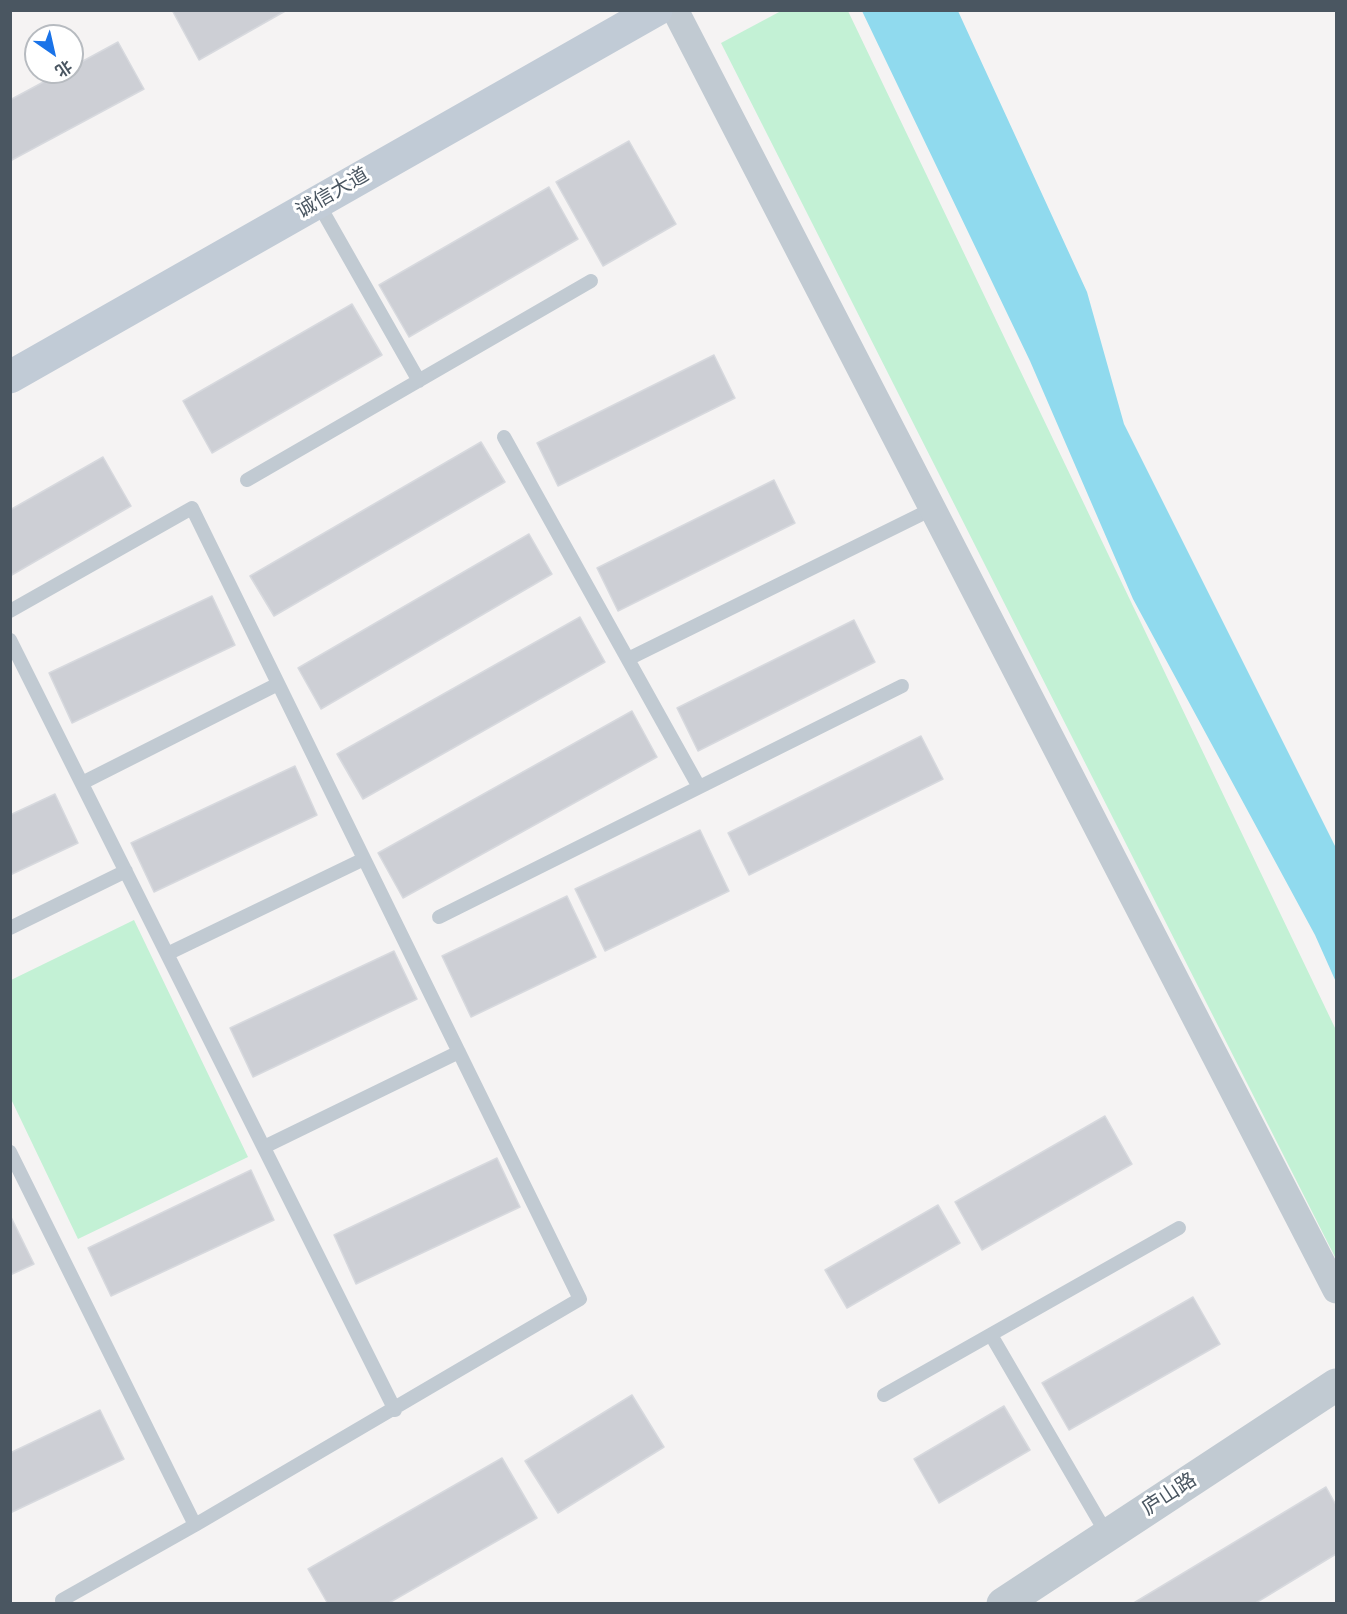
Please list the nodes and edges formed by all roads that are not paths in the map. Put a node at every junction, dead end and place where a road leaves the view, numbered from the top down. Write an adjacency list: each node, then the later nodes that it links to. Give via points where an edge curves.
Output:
1 (656, 10): 3 (main road, 诚信大道)
2 (675, 10): 9 (street)
3 (318, 202): 5 (main road, 诚信大道); 6 (lane)
4 (591, 281): 6 (lane)
5 (10, 377)
6 (419, 381): 8 (lane)
7 (504, 437): 12 (lane)
8 (247, 480)
9 (932, 509): 12 (lane); 26 (street)
10 (10, 611): 13 (lane, via 192,508)
11 (10, 640): 15 (lane)
12 (628, 659): 16 (lane)
13 (279, 684): 15 (lane); 17 (lane)
14 (902, 686): 16 (lane)
15 (82, 783): 18 (lane)
16 (699, 787): 19 (lane)
17 (364, 859): 21 (lane); 22 (lane)
18 (126, 871): 20 (lane); 21 (lane)
19 (439, 917)
20 (10, 928)
21 (167, 954): 23 (lane)
22 (459, 1052): 23 (lane); 30 (lane, via 580,1299)
23 (264, 1147): 30 (lane)
24 (10, 1152): 31 (lane)
25 (1179, 1228): 27 (lane)
26 (1336, 1290)
27 (991, 1335): 29 (lane); 32 (lane)
28 (1336, 1385): 32 (street, 庐山路)
29 (884, 1395)
30 (395, 1410): 31 (lane)
31 (195, 1525): 33 (lane)
32 (1108, 1536): 34 (street, 庐山路)
33 (62, 1600)
34 (1003, 1604)

